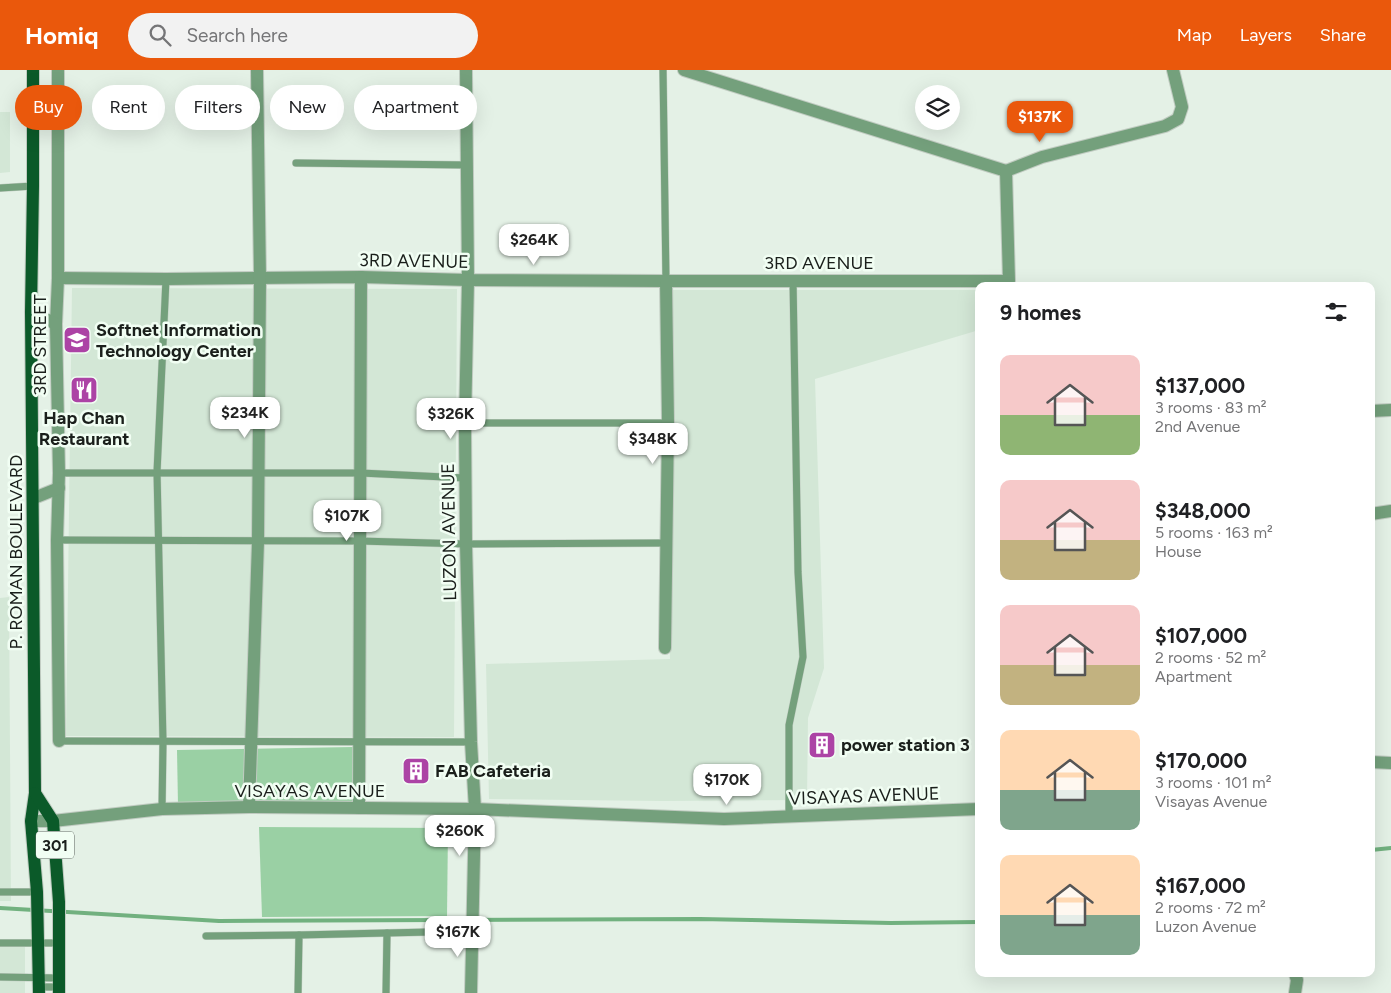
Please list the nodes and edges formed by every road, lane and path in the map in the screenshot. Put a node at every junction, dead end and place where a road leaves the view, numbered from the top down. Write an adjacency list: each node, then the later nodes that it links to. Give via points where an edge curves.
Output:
1 (33, 70): 11 (main road, P. ROMAN BOULEVARD / 301)
2 (58, 70): 14 (street, 3RD STREET)
3 (257, 70): 15 (street)
4 (466, 70): 9 (street, LUZON AVENUE)
5 (663, 70): 19 (lane)
6 (684, 70): 10 (street)
7 (1173, 70): 10 (street, via 1182,107 1178,119 1165,126 1042,157)
8 (296, 163): 9 (lane)
9 (467, 166): 17 (street, LUZON AVENUE)
10 (1006, 171): 18 (street, 3RD AVENUE, via 1010,281)
11 (33, 186): 12 (lane); 20 (main road, P. ROMAN BOULEVARD / 301)
12 (0, 188)
13 (361, 277): 15 (street, 3RD AVENUE); 17 (street, 3RD AVENUE); 29 (street)
14 (58, 278): 16 (street, 3RD AVENUE); 21 (street, 3RD STREET)
15 (260, 279): 16 (street, 3RD AVENUE); 27 (street)
16 (166, 280): 26 (lane)
17 (468, 280): 19 (street, 3RD AVENUE); 24 (street, LUZON AVENUE)
18 (793, 280): 19 (street, 3RD AVENUE); 55 (lane, via 798,572 804,657 789,725)
19 (666, 281): 25 (street)
20 (31, 312): 21 (street); 32 (main road, P. ROMAN BOULEVARD / 301)
21 (56, 324): 28 (street, 3RD STREET)
22 (1391, 410): 23 (street)
23 (1375, 411)
24 (465, 423): 25 (lane); 30 (street, LUZON AVENUE)
25 (668, 423): 39 (street)
26 (156, 472): 27 (lane); 28 (lane); 36 (lane)
27 (258, 472): 29 (lane); 38 (street)
28 (59, 473): 31 (street, 3RD STREET)
29 (362, 473): 30 (lane); 37 (street)
30 (466, 478): 40 (street, LUZON AVENUE)
31 (59, 488): 32 (street); 35 (street, 3RD STREET)
32 (34, 498): 49 (main road, P. ROMAN BOULEVARD / 301)
33 (1391, 511): 34 (street)
34 (1375, 513)
35 (57, 540): 36 (lane); 44 (street, 3RD STREET)
36 (158, 540): 38 (lane); 45 (lane)
37 (360, 541): 38 (lane); 40 (lane); 43 (street)
38 (258, 542): 42 (street)
39 (666, 543): 40 (lane); 41 (street)
40 (466, 544): 46 (street, LUZON AVENUE)
41 (665, 648)
42 (251, 740): 43 (lane); 45 (lane); 50 (street)
43 (360, 740): 46 (lane); 51 (street)
44 (59, 741): 45 (lane)
45 (163, 741): 53 (lane)
46 (471, 742): 54 (street, LUZON AVENUE)
47 (1375, 762): 48 (street)
48 (1391, 763)
49 (35, 793): 56 (main road, 301); 57 (main road, P. ROMAN BOULEVARD / 301)
50 (249, 807): 51 (street, VISAYAS AVENUE); 53 (street, VISAYAS AVENUE)
51 (359, 808): 54 (street, VISAYAS AVENUE)
52 (975, 808): 55 (street, VISAYAS AVENUE)
53 (162, 809): 56 (street, VISAYAS AVENUE)
54 (475, 809): 55 (street, VISAYAS AVENUE, via 724,819); 60 (street, LUZON AVENUE)
55 (789, 816)
56 (53, 820): 57 (street, VISAYAS AVENUE); 66 (main road, 301)
57 (31, 821): 59 (main road, P. ROMAN BOULEVARD / 301)
58 (0, 892): 59 (lane)
59 (37, 898): 64 (main road, P. ROMAN BOULEVARD / 301)
60 (473, 927): 61 (lane); 73 (street, LUZON AVENUE)
61 (387, 932): 62 (lane); 72 (lane)
62 (299, 935): 63 (lane); 71 (lane)
63 (206, 936)
64 (39, 942): 65 (lane); 66 (lane); 69 (main road, P. ROMAN BOULEVARD / 301)
65 (0, 943)
66 (60, 943): 70 (main road, 301)
67 (0, 976): 69 (lane)
68 (1296, 977): 74 (street)
69 (39, 986): 70 (lane)
70 (59, 986)
71 (298, 993)
72 (386, 993)
73 (471, 993)
74 (1295, 993)

